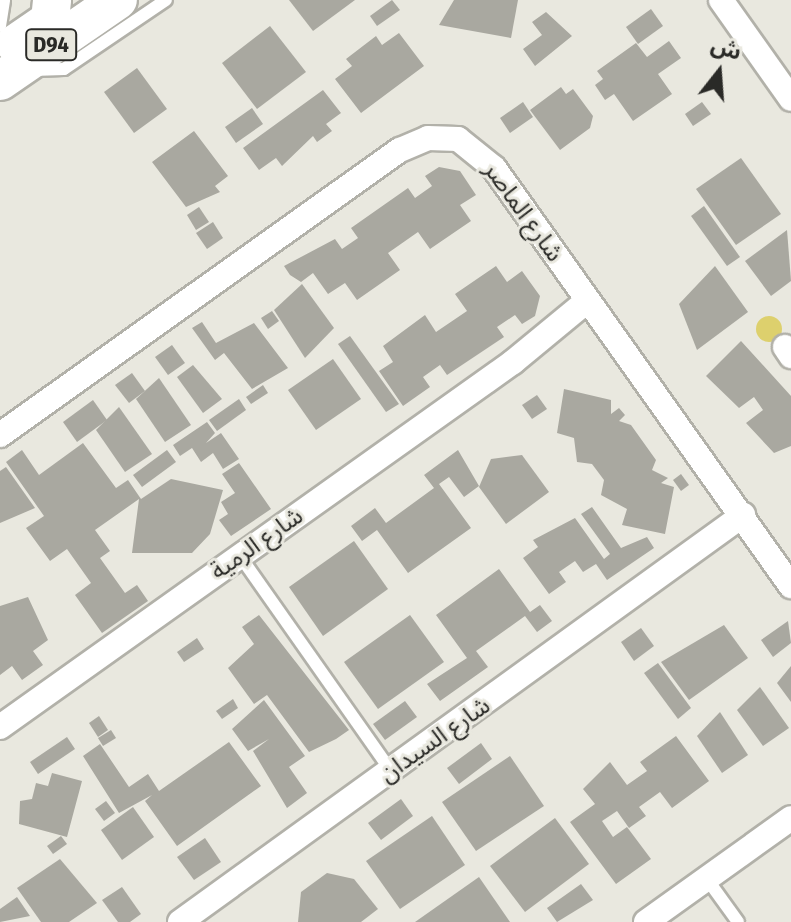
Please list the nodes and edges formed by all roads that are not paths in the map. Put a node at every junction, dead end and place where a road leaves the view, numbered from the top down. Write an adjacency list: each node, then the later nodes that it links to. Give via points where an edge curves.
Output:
1 (4, 0): 7 (lane)
2 (38, 0): 7 (main road, D94)
3 (52, 0): 8 (main road, via 50,20)
4 (116, 0): 8 (main road, D94)
5 (166, 0): 8 (lane, via 64,69)
6 (721, 0): 9 (street)
7 (0, 26)
8 (7, 68)
9 (791, 99)
10 (593, 309): 11 (street, شارع الماصر, via 487,159 458,139 428,138 400,150); 12 (street, شارع الماصر); 13 (street, شارع الرمية)
11 (0, 435)
12 (748, 521): 14 (street, شارع الماصر); 16 (street, شارع السيدان)
13 (240, 556): 15 (street, شارع الرمية); 16 (lane)
14 (791, 586)
15 (0, 727)
16 (391, 771): 19 (street, شارع السيدان)
17 (791, 818): 18 (street)
18 (707, 879): 20 (street); 21 (lane)
19 (180, 922)
20 (646, 922)
21 (738, 922)

